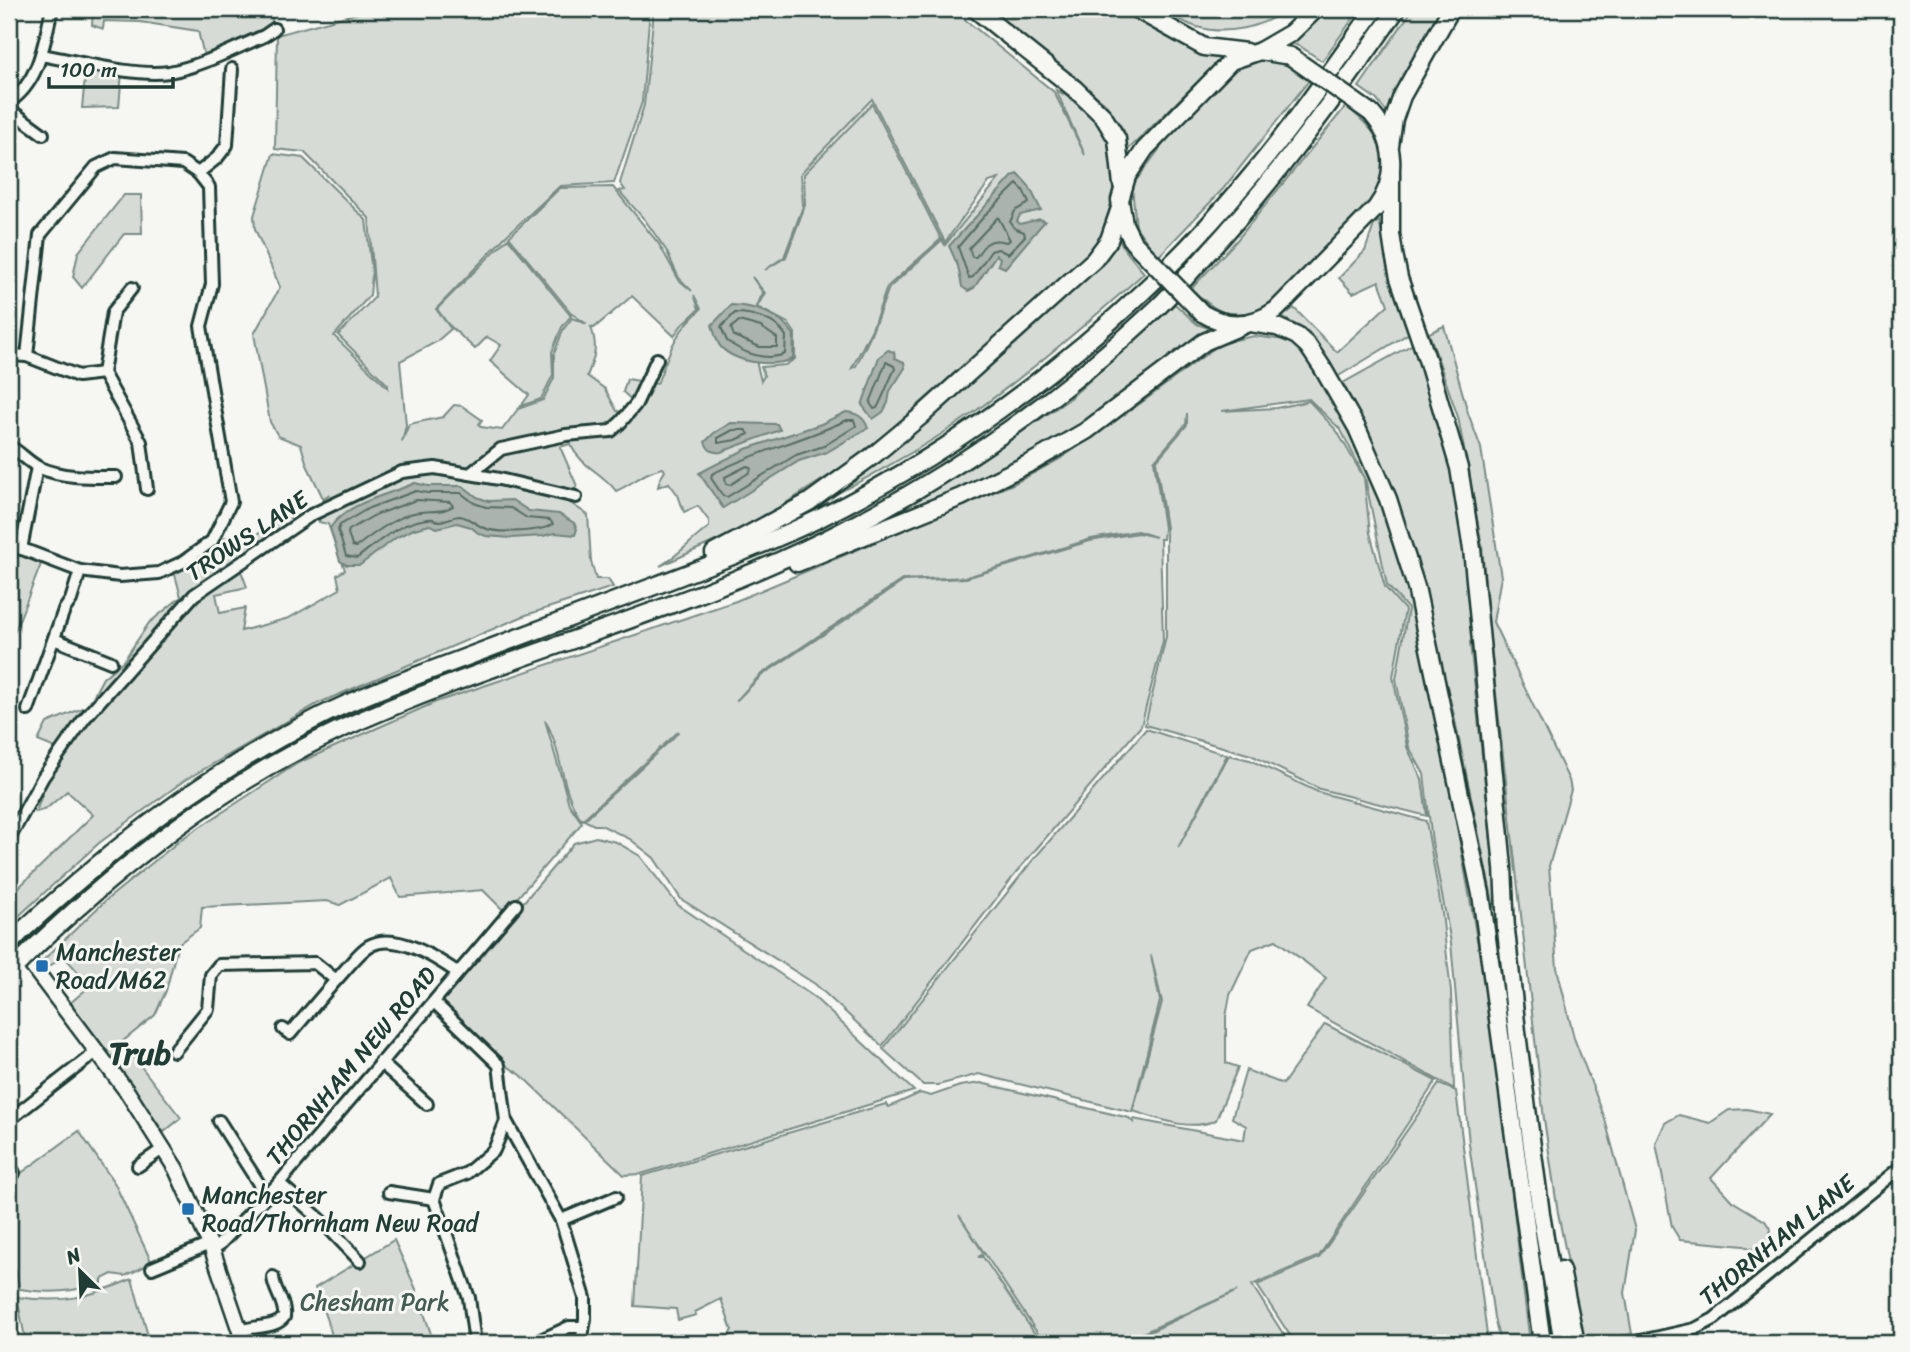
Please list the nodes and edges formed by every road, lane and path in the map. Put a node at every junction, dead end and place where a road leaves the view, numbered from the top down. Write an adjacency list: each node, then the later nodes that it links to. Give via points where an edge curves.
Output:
1 (52, 9): 10 (street)
2 (975, 9): 17 (highway, via 1104,116 1117,139)
3 (1136, 9): 9 (highway, via 1204,47)
4 (1315, 9): 9 (highway, via 1291,33)
5 (1375, 9): 34 (highway, via 1296,119 1179,255 1124,308 1017,397 934,455 820,518)
6 (1397, 9): 33 (highway, via 1258,197 1161,304 1072,381 963,460 852,525 773,564)
7 (1451, 9): 14 (highway, via 1402,96)
8 (274, 29): 10 (street, via 166,72 140,72)
9 (1257, 51): 14 (highway, bridge, via 1290,55 1371,113); 17 (highway, via 1221,68 1138,158)
10 (41, 55): 12 (street, via 23,92)
11 (232, 69): 15 (street, via 227,145)
12 (9, 102): 13 (street, via 13,111)
13 (43, 134)
14 (1390, 149): 16 (highway)
15 (198, 173): 21 (street, via 183,163 115,158 96,167 40,235); 32 (street, via 209,187 212,284 201,326 231,502 212,541 159,573 120,576)
16 (1391, 174): 19 (highway, via 1383,198 1371,214 1276,310); 39 (highway, via 1391,234 1399,278 1459,468 1472,549)
17 (1121, 199): 19 (highway, bridge, via 1124,224 1133,243 1202,313 1227,323); 34 (highway, via 1109,240 1094,260 912,423 831,486 739,541)
18 (132, 288): 23 (street, via 113,312)
19 (1248, 323): 33 (highway, via 1204,342 1086,431 1002,478 878,532); 73 (highway, via 1297,335 1322,367 1357,428 1388,499 1416,587 1481,894)
20 (9, 355): 21 (street)
21 (27, 356): 23 (street, via 78,376)
22 (657, 359): 26 (street, via 636,404 611,431 501,449)
23 (103, 373): 28 (street, via 141,442)
24 (9, 446): 25 (street)
25 (37, 467): 27 (street); 31 (street)
26 (470, 474): 29 (street, TROWS LANE); 38 (street, TROWS LANE, via 435,468 402,472 311,515 194,595 84,719 43,777)
27 (116, 477)
28 (147, 489)
29 (576, 497)
30 (9, 544): 31 (street)
31 (22, 548): 32 (street)
32 (80, 571): 35 (street)
33 (641, 616): 43 (highway, bridge, via 388,708 277,762 214,800 108,879)
34 (542, 629): 41 (highway, via 383,688 269,744 156,817)
35 (54, 639): 36 (street); 37 (street)
36 (111, 662)
37 (28, 710)
38 (9, 839)
39 (1504, 892): 74 (highway, via 1541,1214); 75 (highway, via 1514,930 1550,1213)
40 (516, 905): 44 (street, THORNHAM NEW ROAD)
41 (16, 932): 42 (highway, bridge); 49 (main road)
42 (9, 944)
43 (13, 969)
44 (457, 972): 45 (street, via 430,953 389,941 370,945); 46 (street, THORNHAM NEW ROAD)
45 (336, 980): 47 (street, via 290,1034); 48 (street, via 315,963 219,965 211,975 208,1009)
46 (434, 1002): 50 (street, THORNHAM NEW ROAD); 54 (street, via 499,1065)
47 (283, 1029)
48 (174, 1051)
49 (96, 1052): 52 (street); 55 (main road)
50 (380, 1062): 51 (street); 58 (street, THORNHAM NEW ROAD)
51 (427, 1104)
52 (9, 1120)
53 (219, 1121): 60 (street)
54 (506, 1121): 62 (street, via 494,1150 467,1173 439,1184); 63 (street)
55 (164, 1148): 56 (street); 64 (main road)
56 (138, 1166)
57 (1901, 1167): 76 (street, THORNHAM LANE, via 1714,1319 1695,1329)
58 (279, 1183): 60 (street, THORNHAM NEW ROAD); 65 (street)
59 (389, 1192): 62 (street)
60 (266, 1195): 64 (street, THORNHAM NEW ROAD, via 219,1245)
61 (616, 1198): 63 (street)
62 (434, 1199): 70 (street, via 468,1298)
63 (561, 1220): 68 (street, via 585,1298)
64 (211, 1247): 66 (street); 69 (main road)
65 (360, 1261)
66 (152, 1268)
67 (273, 1277): 69 (street, via 272,1294 284,1306 284,1317 272,1326 252,1326)
68 (583, 1327): 71 (street, via 569,1326); 72 (street)
69 (242, 1337)
70 (475, 1343)
71 (534, 1343)
72 (581, 1343)
73 (1542, 1343)
74 (1563, 1343)
75 (1576, 1343)
76 (1632, 1343)

